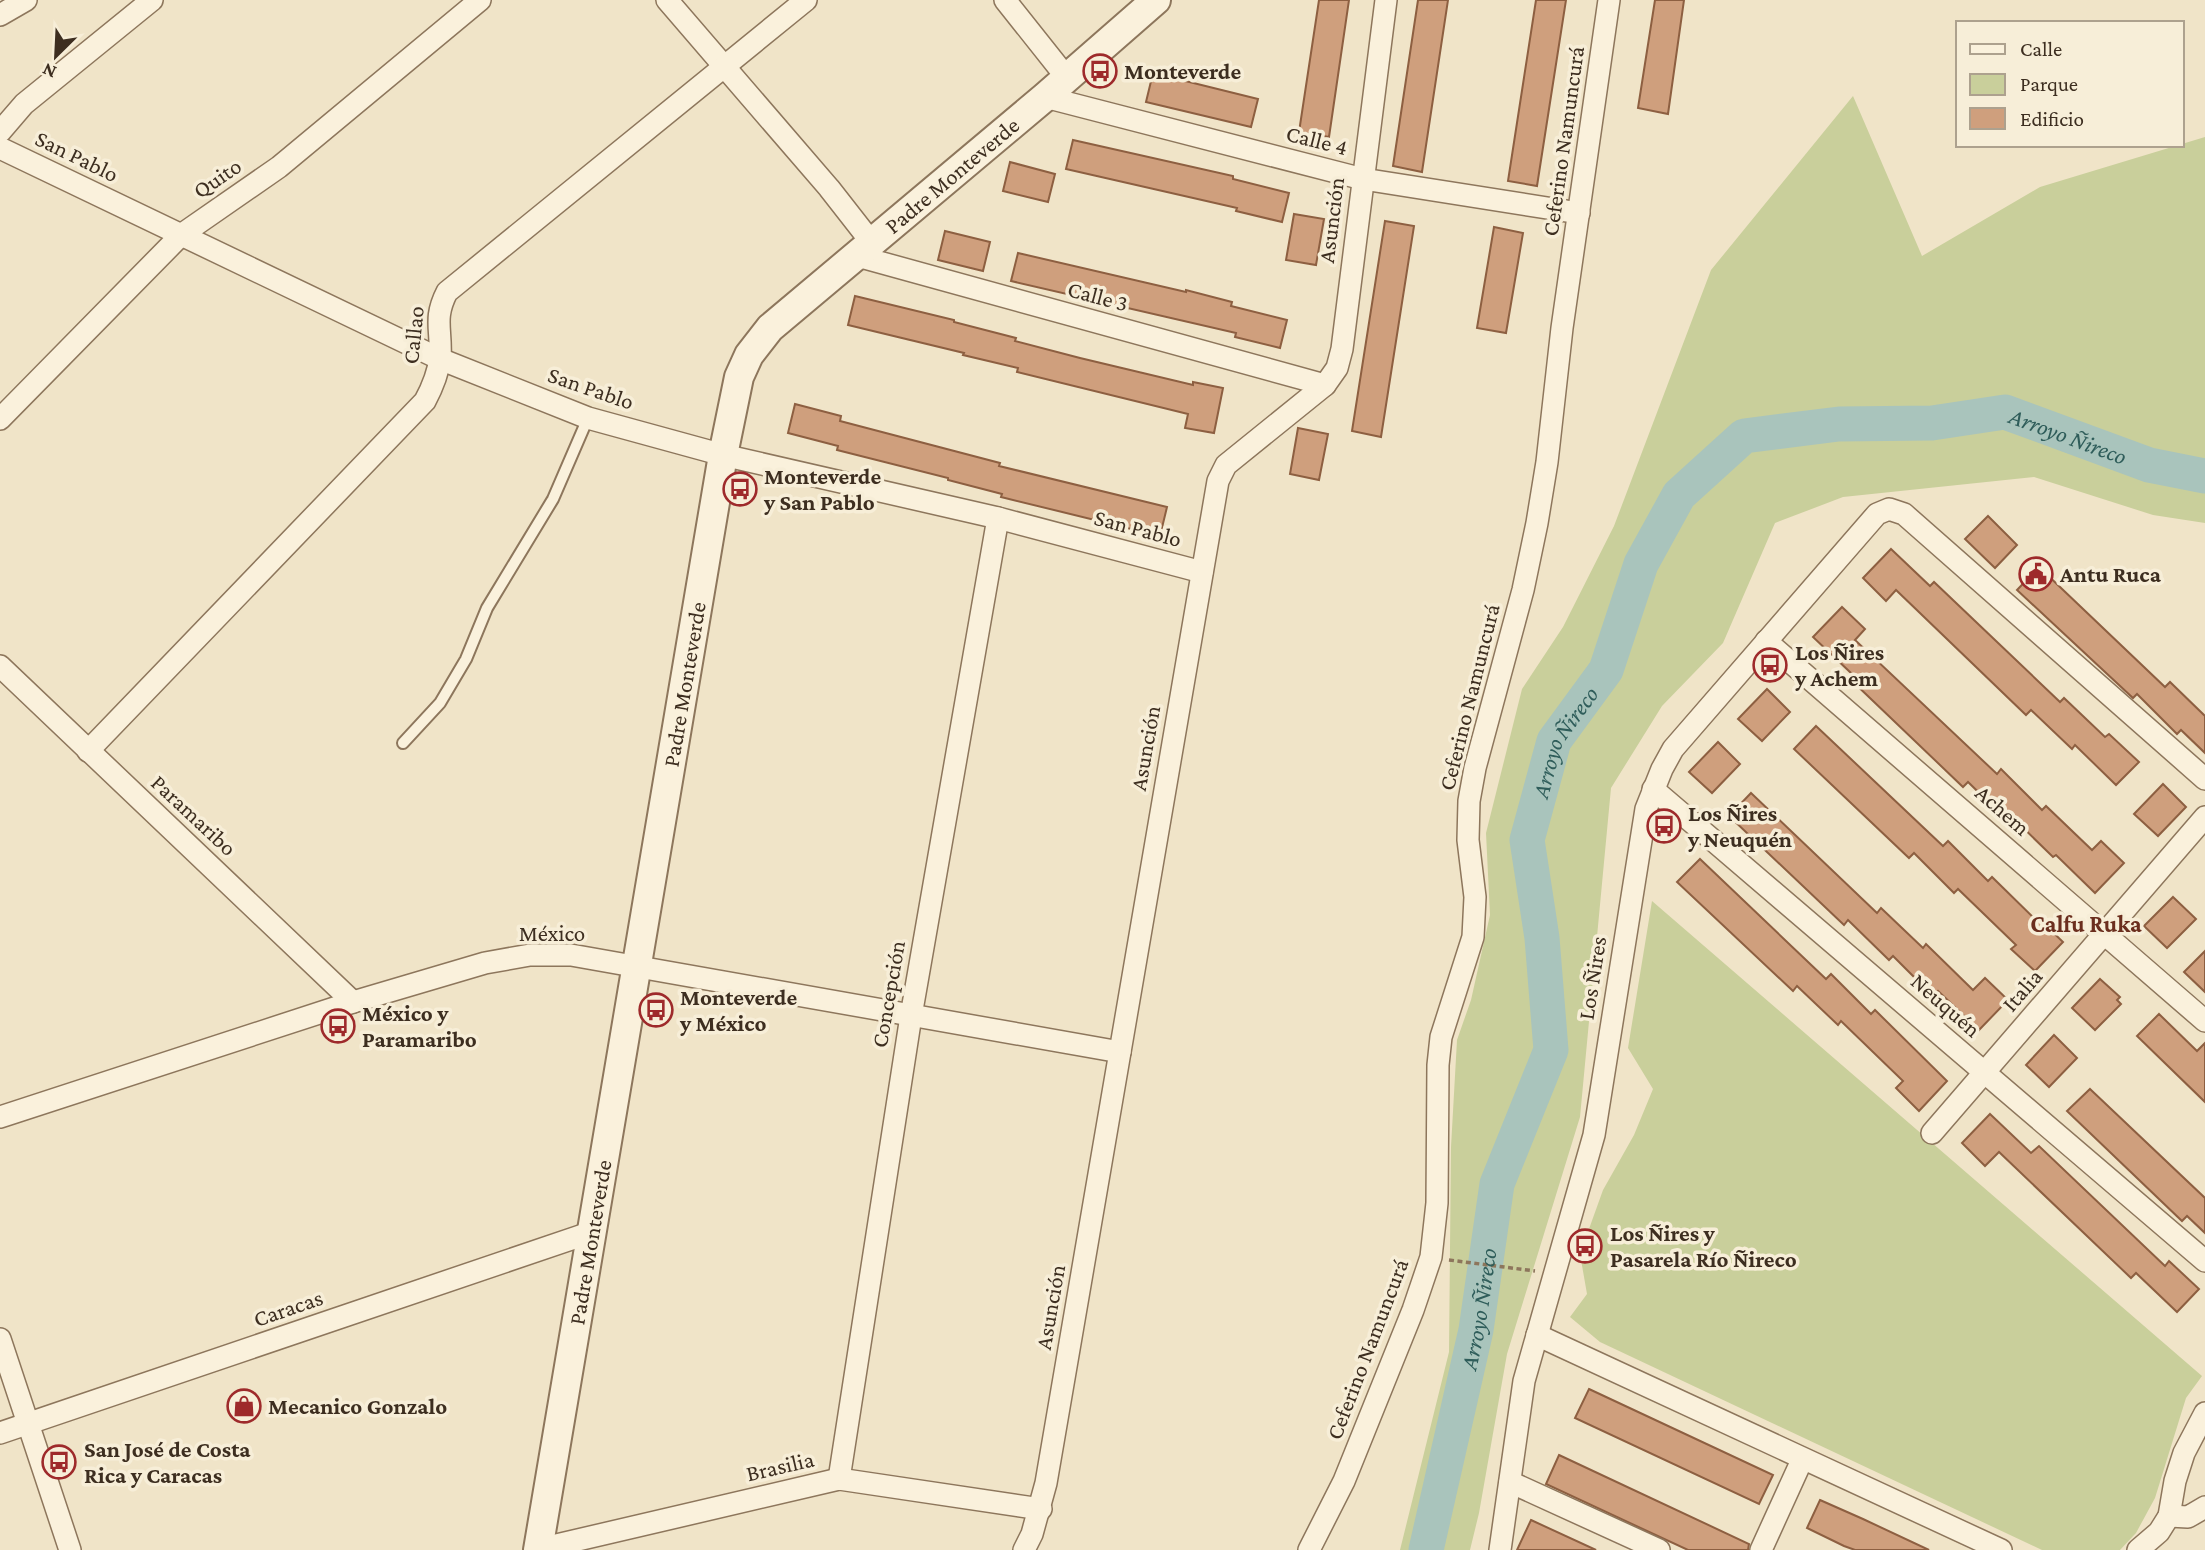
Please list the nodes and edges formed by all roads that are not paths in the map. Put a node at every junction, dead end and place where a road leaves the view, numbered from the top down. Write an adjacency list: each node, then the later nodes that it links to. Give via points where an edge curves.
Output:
1 (26, 0): 10 (street)
2 (152, 0): 14 (street, via 24,104)
3 (480, 0): 18 (street, Quito, via 279,167)
4 (667, 0): 11 (street)
5 (806, 0): 11 (street, Callao)
6 (1005, 0): 12 (street)
7 (1156, 0): 12 (street, Padre Monteverde)
8 (1386, 0): 16 (street, Asunción)
9 (1609, 0): 17 (street, Ceferino Namuncurá)
10 (0, 15)
11 (725, 67): 19 (street, via 829,188); 20 (street, Callao, via 447,292 439,308)
12 (1067, 78): 13 (street, Padre Monteverde)
13 (1045, 97): 16 (street, Calle 4); 19 (street, Padre Monteverde)
14 (0, 132)
15 (0, 148): 18 (street, San Pablo)
16 (1363, 179): 17 (street, Calle 4); 21 (street, Asunción, via 1342,349)
17 (1579, 213): 59 (street, Ceferino Namuncurá, via 1537,523 1469,801 1473,937 1441,1037 1437,1203 1431,1256 1354,1456)
18 (181, 234): 20 (street, San Pablo); 23 (street, Quito)
19 (865, 250): 21 (street, Calle 3); 24 (street, Padre Monteverde, via 770,328 749,355 739,377)
20 (440, 359): 22 (street, San Pablo); 30 (street, Callao, via 425,401)
21 (1325, 386): 26 (street, Asunción, via 1226,465 1218,481)
22 (588, 418): 24 (street, San Pablo); 29 (lane, via 553,499 487,608 466,659 440,703)
23 (0, 419)
24 (723, 455): 25 (street, San Pablo); 35 (street, Padre Monteverde)
25 (998, 518): 26 (street, San Pablo); 37 (street, Concepción)
26 (1202, 572): 39 (street, Asunción)
27 (1766, 641): 31 (street, Los Ñires, via 1877,514 1889,509 1904,514); 32 (street, Los Ñires, via 1673,749); 34 (street, Achem)
28 (0, 666): 30 (street, Paramaribo)
29 (403, 743)
30 (88, 751): 36 (street, Paramaribo)
31 (2205, 779)
32 (1653, 789): 40 (street, Neuquén); 45 (street, Los Ñires, via 1637,857 1594,1135)
33 (2205, 817): 34 (street, Italia)
34 (2105, 933): 38 (street, Achem); 40 (street, Italia)
35 (636, 966): 36 (street, México, via 570,955 530,955 485,963); 37 (street, México); 43 (street, Padre Monteverde)
36 (353, 1002): 41 (street, México)
37 (911, 1016): 39 (street, México); 51 (street, Concepción)
38 (2205, 1021)
39 (1120, 1052): 54 (street, Asunción)
40 (1985, 1073): 42 (street, Italia); 44 (street, Neuquén)
41 (0, 1118)
42 (1932, 1133)
43 (592, 1232): 48 (street, Caracas); 57 (street, Padre Monteverde)
44 (2205, 1261)
45 (1537, 1335): 50 (street); 52 (street, Los Ñires, via 1524,1381)
46 (0, 1339): 48 (street)
47 (2205, 1413): 55 (street, via 2184,1453)
48 (28, 1424): 49 (street, Caracas); 56 (street)
49 (0, 1433)
50 (1802, 1460): 62 (street); 63 (street)
51 (839, 1479): 54 (street, Brasilia); 57 (street, Brasilia)
52 (1510, 1482): 60 (street, Los Ñires); 61 (street)
53 (2205, 1507): 55 (street, via 2188,1517)
54 (1041, 1509): 58 (street, Asunción)
55 (2169, 1516): 64 (street)
56 (70, 1550)
57 (537, 1550)
58 (1024, 1550)
59 (1309, 1550)
60 (1500, 1550)
61 (1659, 1550)
62 (1761, 1550)
63 (2001, 1550)
64 (2138, 1550)

